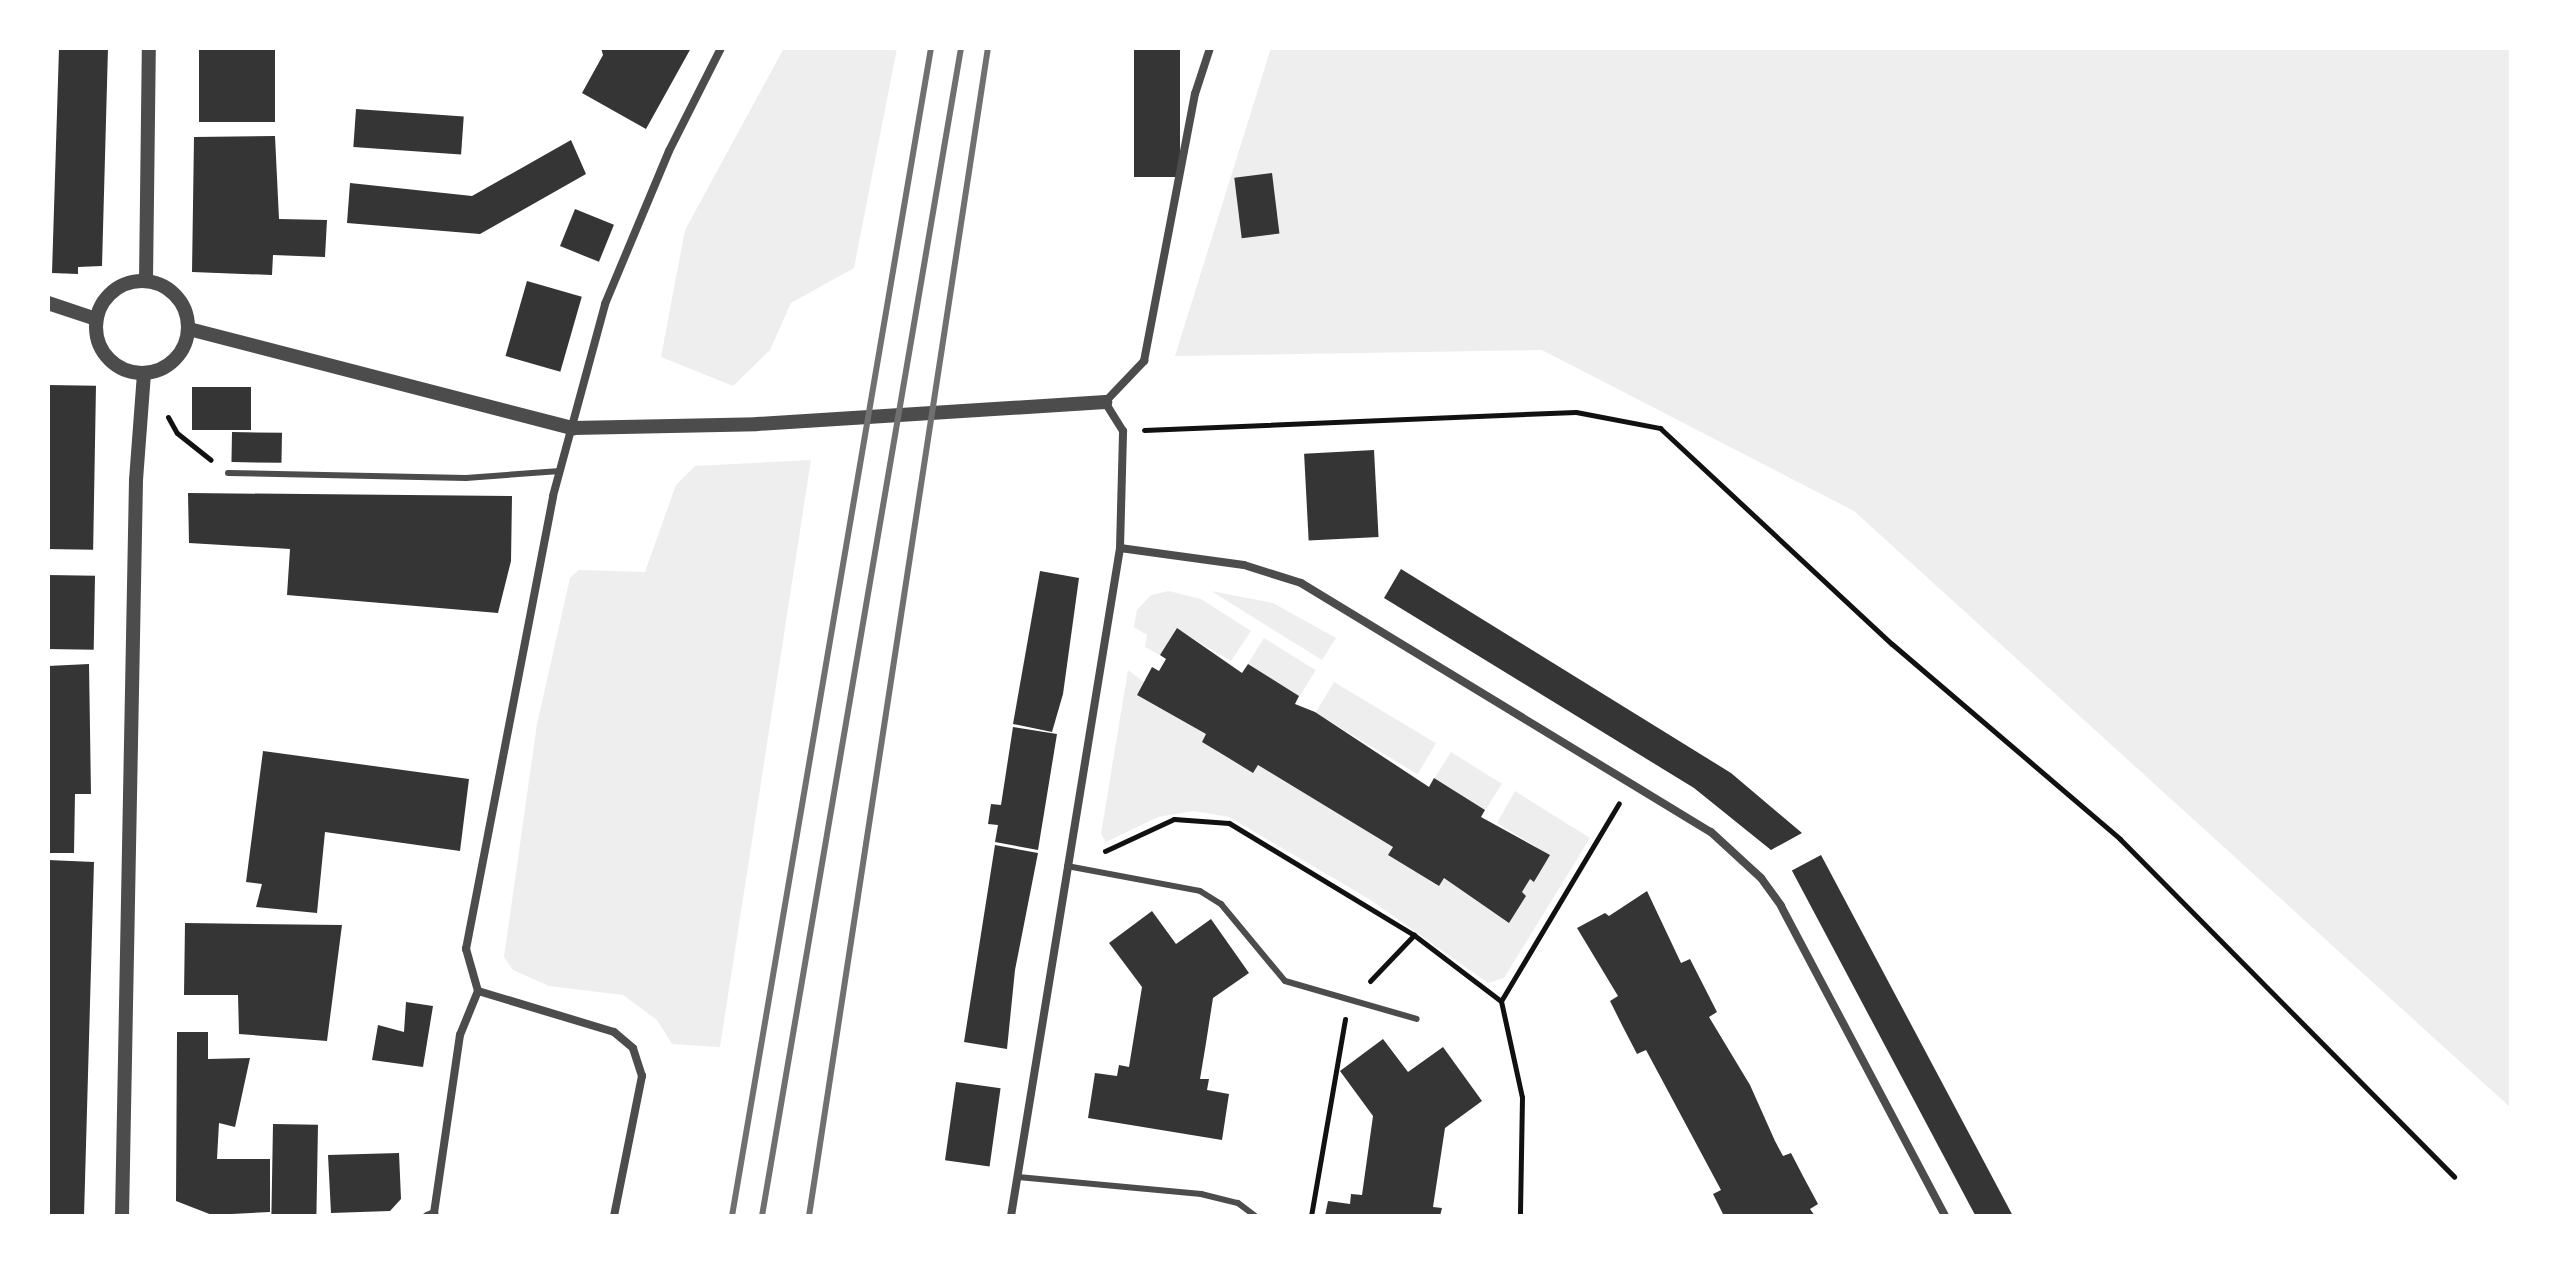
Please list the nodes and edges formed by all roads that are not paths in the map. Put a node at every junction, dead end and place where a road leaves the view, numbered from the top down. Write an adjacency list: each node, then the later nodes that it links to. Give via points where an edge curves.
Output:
1 (149, 48): 4 (street)
2 (721, 48): 10 (street, via 669,151 605,304)
3 (1210, 48): 9 (street, via 1195,94 1144,361)
4 (146, 280): 6 (street, via 123,283 105,298); 7 (street, via 169,288 184,306)
5 (48, 303): 6 (street)
6 (96, 319): 8 (street, via 99,346 117,367)
7 (189, 329): 8 (street, via 182,351 166,367); 10 (street)
8 (144, 374): 19 (street, via 136,480)
9 (1105, 402): 10 (street, via 757,424); 13 (street, via 1123,431)
10 (573, 428): 11 (street)
11 (560, 471): 12 (lane, via 466,478); 15 (street, via 466,949)
12 (228, 473)
13 (1120, 548): 14 (street); 23 (street, via 1244,565 1301,583 1711,832 1775,897)
14 (1067, 866): 16 (lane, via 1200,891 1233,917 1276,976); 17 (street)
15 (478, 991): 18 (street, via 460,1035); 20 (street, via 614,1032 633,1048 642,1076)
16 (1417, 1019)
17 (1018, 1177): 21 (street); 22 (lane, via 1201,1194 1238,1203)
18 (430, 1214)
19 (122, 1216)
20 (614, 1216)
21 (1011, 1216)
22 (1255, 1216)
23 (1945, 1216)

